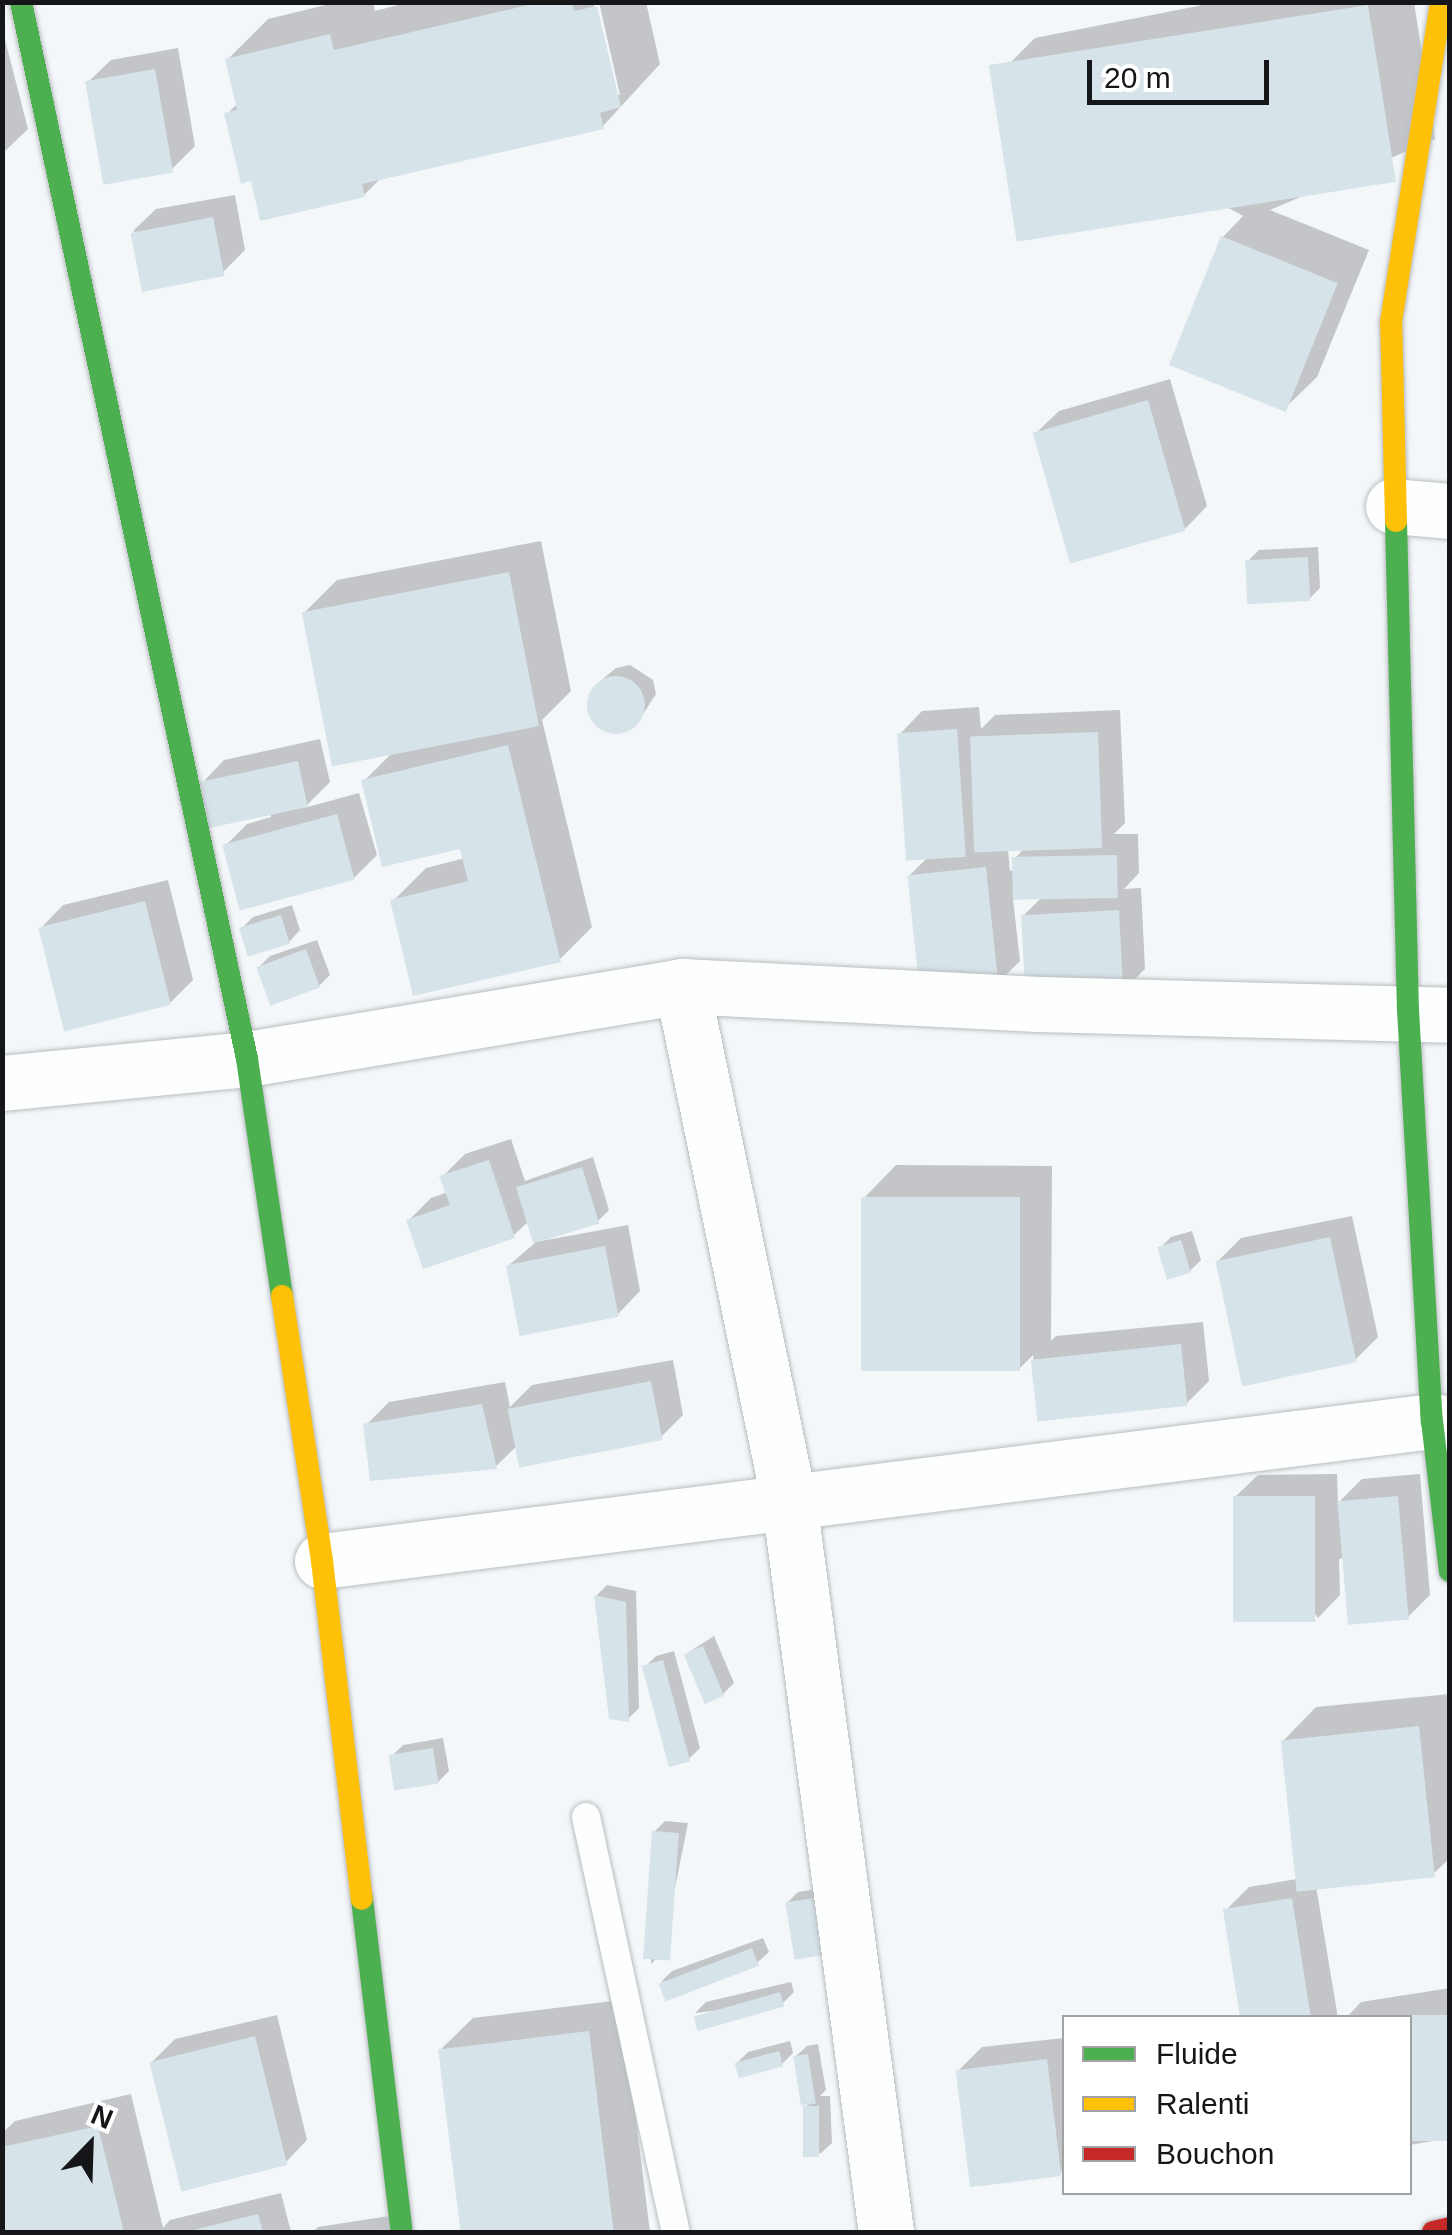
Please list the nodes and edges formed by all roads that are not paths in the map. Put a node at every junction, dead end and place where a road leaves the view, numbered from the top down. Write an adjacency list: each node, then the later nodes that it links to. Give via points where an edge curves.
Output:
1 (21, 2): 7 (street)
2 (1441, 2): 3 (street, via 1390,322)
3 (1394, 506): 4 (street); 6 (street)
4 (1450, 511)
5 (682, 986): 6 (street, via 1039,1004); 7 (street); 10 (street)
6 (1429, 1013): 9 (street)
7 (247, 1059): 8 (street); 11 (street)
8 (2, 1083)
9 (1440, 1422): 10 (street); 12 (street)
10 (789, 1502): 11 (street); 17 (street)
11 (322, 1561): 15 (street)
12 (1450, 1570)
13 (586, 1817): 16 (lane)
14 (1450, 2228): 18 (street)
15 (402, 2232)
16 (676, 2232)
17 (886, 2232)
18 (1433, 2232)

